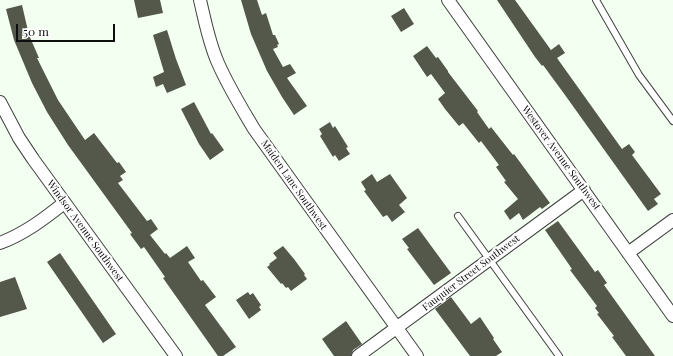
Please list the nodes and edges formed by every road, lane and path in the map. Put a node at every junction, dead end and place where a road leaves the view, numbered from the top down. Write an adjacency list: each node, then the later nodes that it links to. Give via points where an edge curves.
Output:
1 (200, 0): 14 (street, Maiden Lane Southwest, via 208,35 236,99)
2 (448, 0): 6 (street, Westover Avenue Southwest)
3 (596, 0): 5 (lane, via 639,75)
4 (0, 102): 7 (street, Windsor Avenue Southwest, via 23,143)
5 (673, 121)
6 (584, 190): 11 (street, Westover Avenue Southwest); 12 (street, Fauquier Street Southwest)
7 (64, 203): 10 (street, via 25,231); 15 (street, Windsor Avenue Southwest)
8 (458, 216): 12 (lane)
9 (673, 220): 11 (street)
10 (0, 243)
11 (628, 253): 13 (street, Westover Avenue Southwest)
12 (488, 260): 14 (street, Fauquier Street Southwest); 18 (lane)
13 (673, 316)
14 (396, 328): 16 (street, Fauquier Street Southwest); 17 (street, Maiden Lane Southwest)
15 (176, 356)
16 (358, 356)
17 (417, 356)
18 (559, 356)

